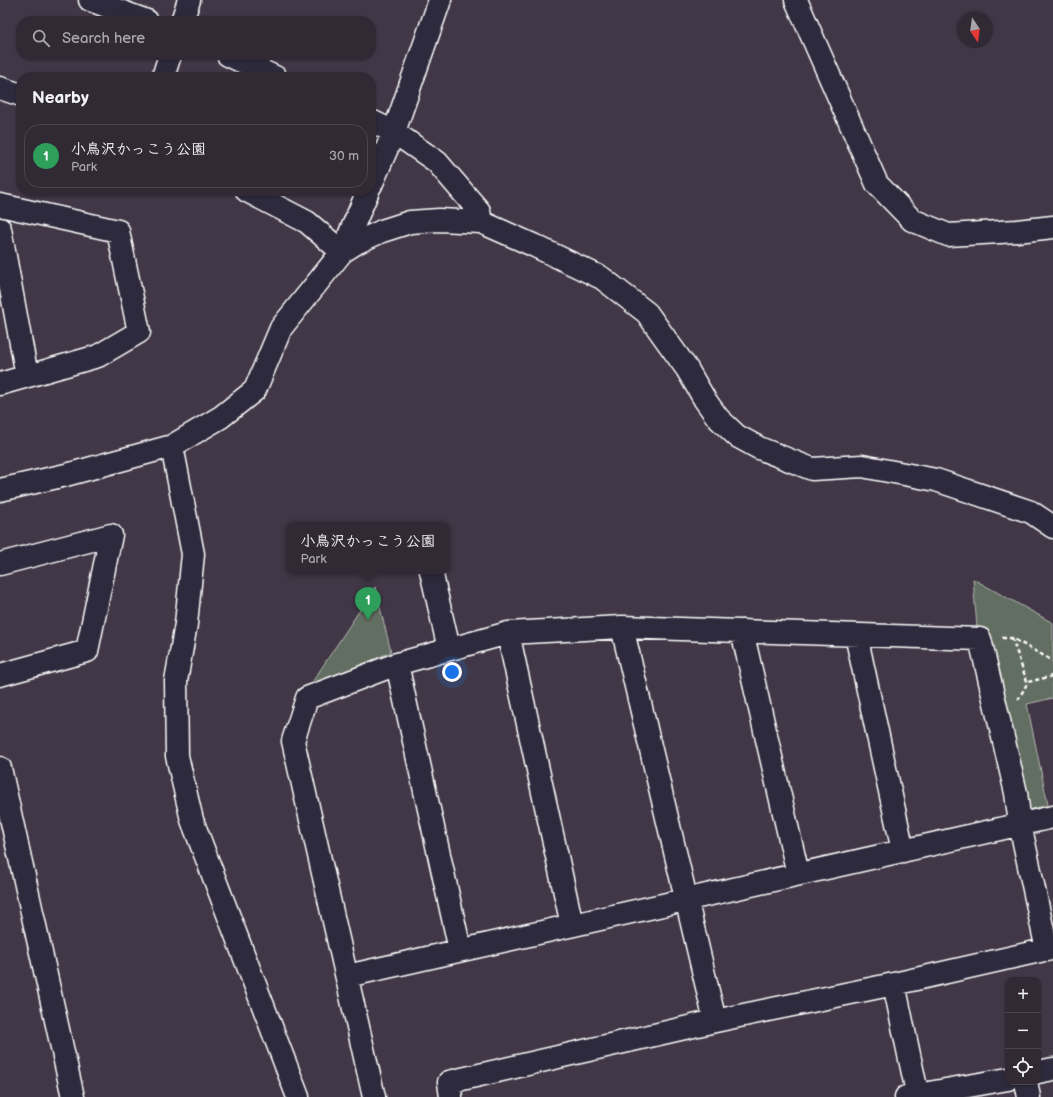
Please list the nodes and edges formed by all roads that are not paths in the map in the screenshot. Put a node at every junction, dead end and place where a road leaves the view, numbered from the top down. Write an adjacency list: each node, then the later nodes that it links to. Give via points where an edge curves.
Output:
1 (90, 0): 5 (street)
2 (189, 0): 6 (street)
3 (440, 0): 14 (street)
4 (796, 0): 20 (street, via 878,184 912,220 948,235)
5 (133, 16)
6 (184, 16)
7 (168, 60): 9 (street)
8 (239, 60): 10 (street)
9 (165, 72)
10 (265, 72)
11 (0, 88): 12 (street)
12 (16, 93)
13 (376, 123): 14 (street)
14 (394, 132): 15 (street); 19 (street, via 436,162 478,211)
15 (376, 173)
16 (257, 196): 22 (street, via 307,222)
17 (366, 196): 22 (street)
18 (0, 205): 23 (street, via 118,231 139,332 98,356)
19 (481, 222): 22 (street, via 410,222 382,231); 27 (street, via 602,278 647,313 718,418 737,436 759,448 812,470 862,466 936,480 1031,512)
20 (1053, 227)
21 (0, 229): 23 (street)
22 (342, 252): 25 (street, via 281,328 255,390 221,417)
23 (27, 376): 24 (street)
24 (0, 384)
25 (172, 446): 26 (street); 55 (street, via 193,554 186,624 176,681 177,756 192,820)
26 (0, 490)
27 (1053, 527)
28 (0, 564): 36 (street, via 111,535 87,651)
29 (432, 574): 34 (street)
30 (622, 627): 31 (street); 32 (street); 42 (street)
31 (742, 631): 33 (street); 41 (street)
32 (508, 633): 34 (street); 43 (street)
33 (856, 635): 39 (street, via 980,639 1016,793); 40 (street)
34 (449, 649): 35 (street)
35 (397, 664): 45 (street); 46 (street, via 307,698 293,741)
36 (0, 674)
37 (0, 768): 54 (street)
38 (1053, 817): 39 (street)
39 (1020, 824): 40 (street); 44 (street)
40 (903, 851): 41 (street)
41 (798, 874): 42 (street)
42 (686, 899): 43 (street); 48 (street)
43 (572, 925): 45 (street)
44 (1050, 949): 47 (street)
45 (460, 950): 46 (street)
46 (347, 976): 56 (street)
47 (894, 984): 48 (street); 53 (street)
48 (715, 1021): 57 (street, via 449,1082)
49 (1053, 1069): 50 (street)
50 (1041, 1071)
51 (1005, 1080): 53 (street)
52 (1027, 1085): 58 (street)
53 (914, 1096)
54 (73, 1097)
55 (298, 1097)
56 (374, 1097)
57 (451, 1097)
58 (1029, 1097)

